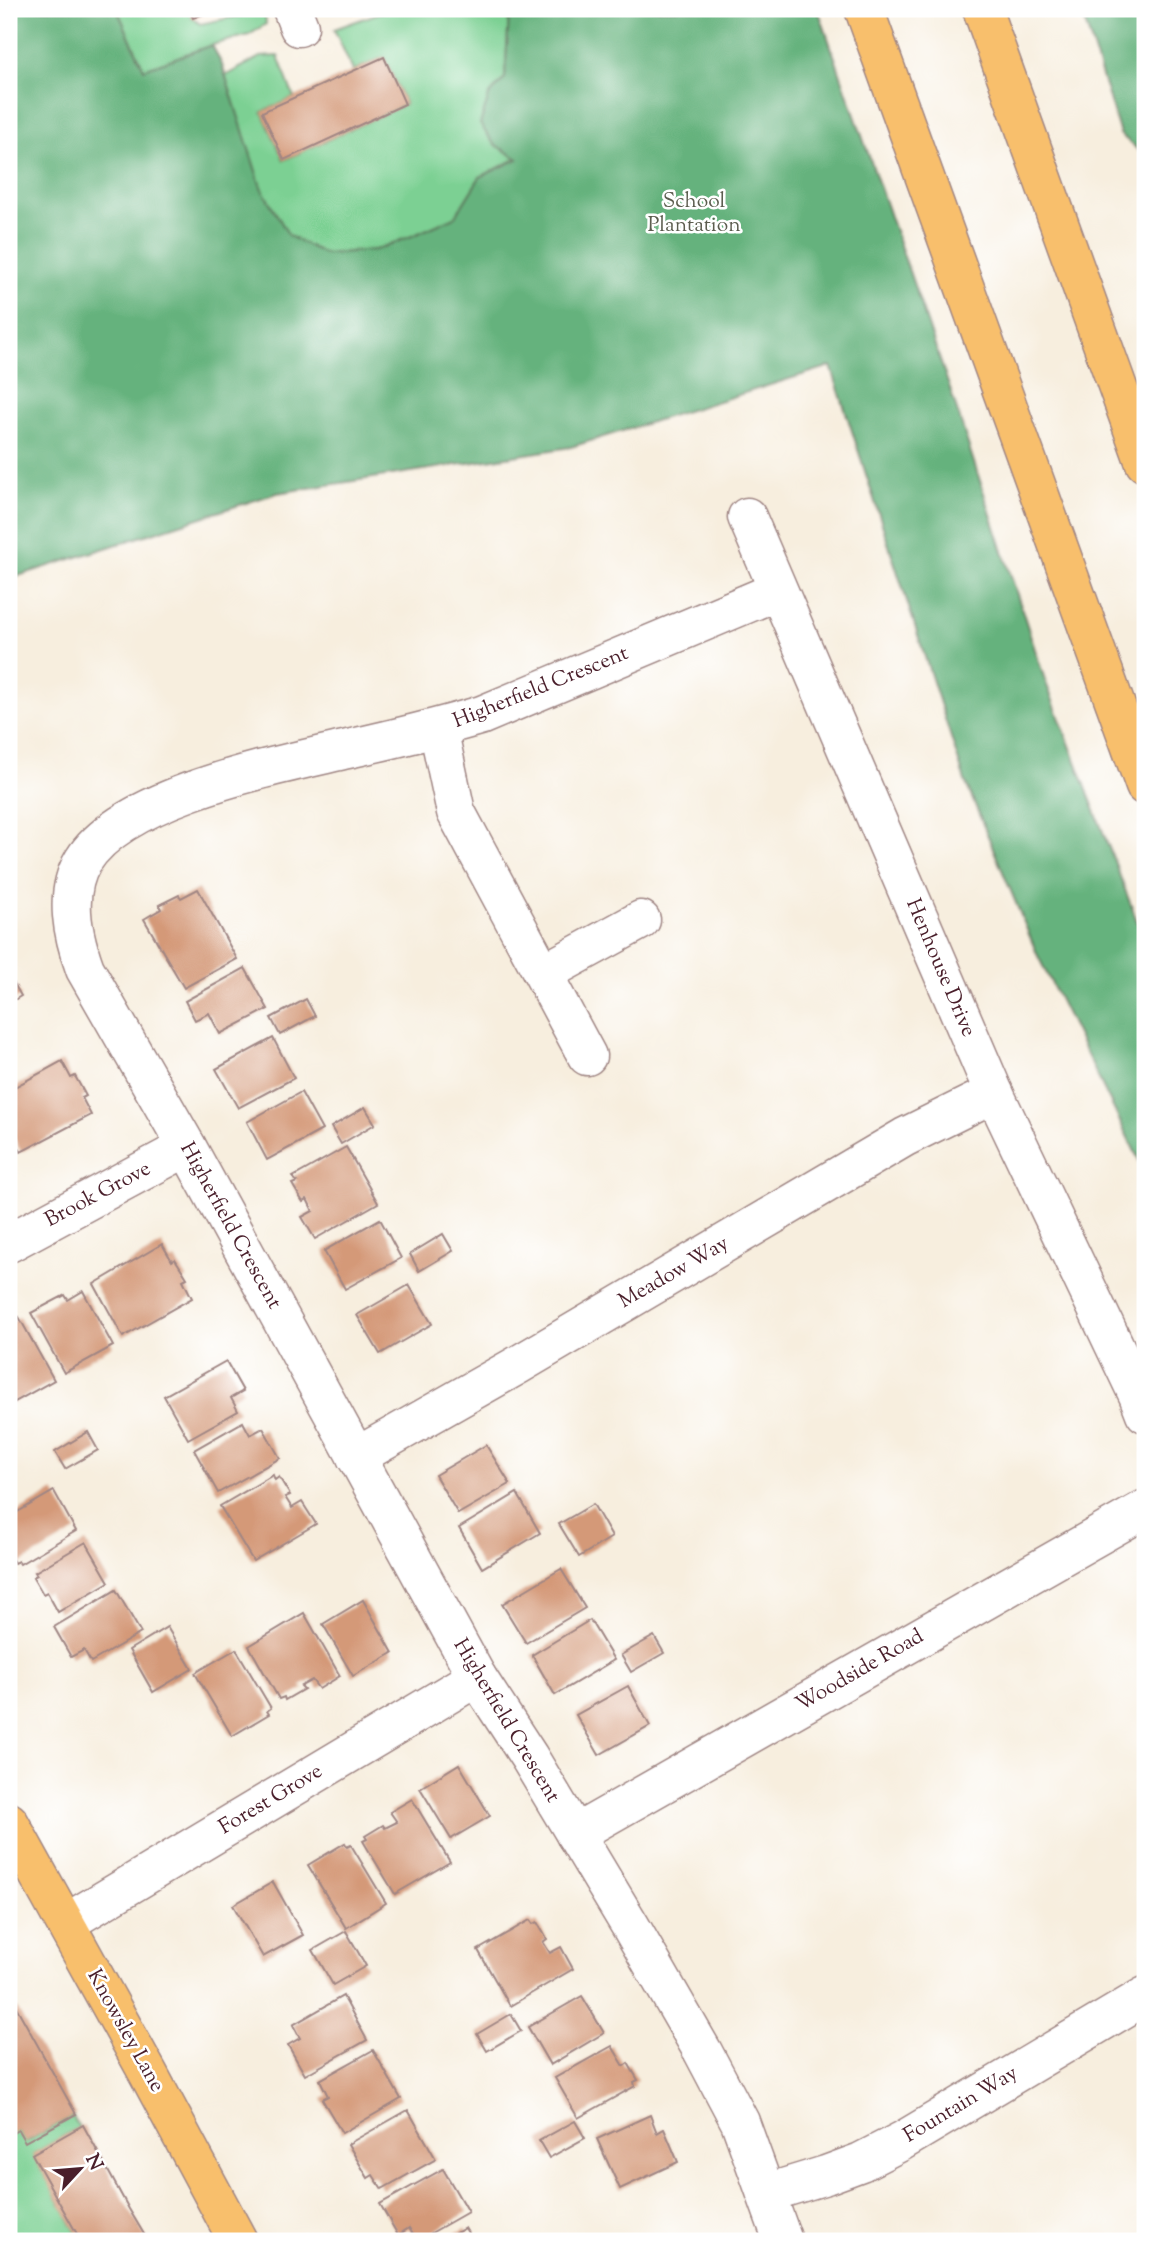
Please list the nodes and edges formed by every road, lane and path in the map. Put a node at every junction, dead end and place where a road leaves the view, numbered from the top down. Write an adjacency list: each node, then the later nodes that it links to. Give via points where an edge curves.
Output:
1 (864, 9): 7 (main road)
2 (982, 9): 3 (main road)
3 (1145, 463)
4 (747, 517): 5 (street, Henhouse Drive)
5 (777, 591): 6 (street, Higherfield Crescent, via 482,715); 11 (street, Henhouse Drive)
6 (438, 728): 9 (street, via 456,812); 12 (street, Higherfield Crescent, via 201,788 135,818 83,861 75,878 73,901 77,948)
7 (1145, 786)
8 (641, 920): 9 (street)
9 (544, 973): 10 (street)
10 (587, 1056)
11 (995, 1093): 14 (street, Henhouse Drive); 15 (street, Meadow Way, via 905,1137)
12 (187, 1147): 13 (street, Brook Grove); 15 (street, Higherfield Crescent)
13 (9, 1243)
14 (1145, 1413)
15 (356, 1457): 17 (street, Higherfield Crescent)
16 (1145, 1509): 19 (street, Woodside Road)
17 (477, 1677): 19 (street, Higherfield Crescent); 20 (street, Forest Grove)
18 (9, 1822): 20 (main road, Knowsley Lane)
19 (575, 1834): 22 (street, Higherfield Crescent, via 703,2052 740,2122)
20 (66, 1923): 23 (main road, Knowsley Lane)
21 (1145, 1996): 22 (street, Fountain Way, via 902,2141 861,2162)
22 (767, 2193): 24 (street, Higherfield Crescent)
23 (238, 2241)
24 (783, 2241)

